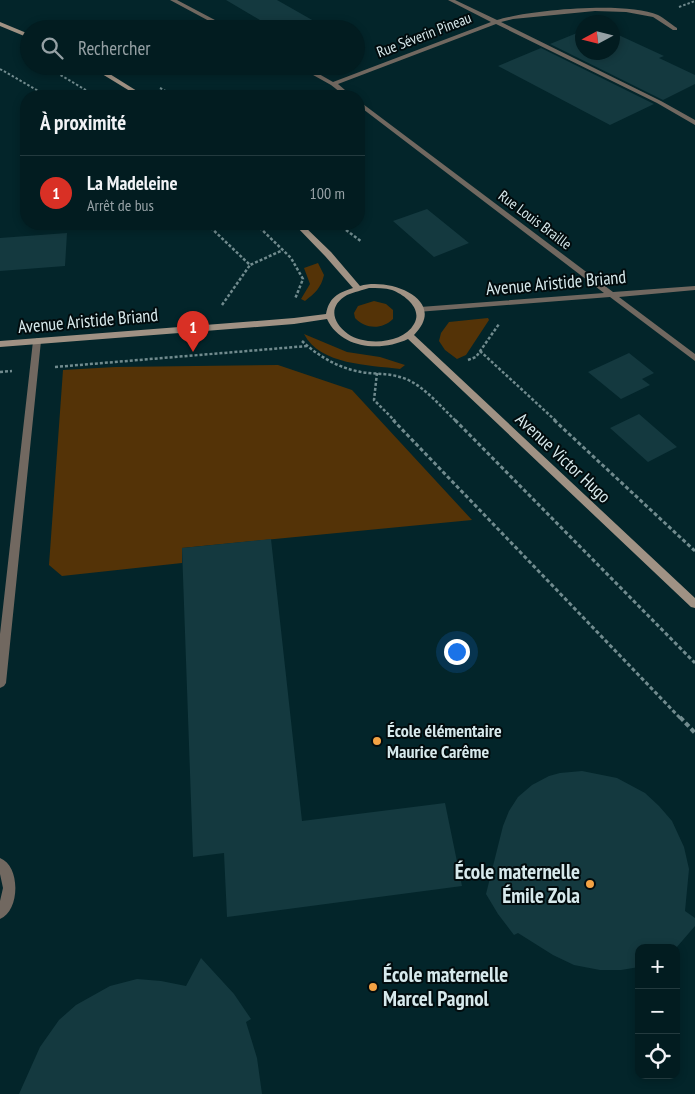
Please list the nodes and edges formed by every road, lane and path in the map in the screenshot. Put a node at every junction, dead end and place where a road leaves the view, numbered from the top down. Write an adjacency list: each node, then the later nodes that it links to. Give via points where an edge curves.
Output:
1 (173, 0): 3 (street)
2 (451, 0): 4 (street)
3 (212, 20)
4 (496, 22): 6 (street, Rue Séverin Pineau, via 534,14 610,9 655,16); 9 (street, Rue Séverin Pineau); 20 (street)
5 (0, 24): 7 (main road)
6 (675, 29)
7 (20, 32)
8 (0, 69): 15 (path)
9 (365, 72)
10 (60, 75): 16 (path)
11 (107, 75): 17 (main road)
12 (316, 75): 14 (street)
13 (356, 75): 14 (street, Rue Séverin Pineau)
14 (333, 84): 18 (street)
15 (37, 90)
16 (86, 90)
17 (132, 90)
18 (342, 90)
19 (365, 108): 30 (street, Rue Louis Braille)
20 (695, 123)
21 (213, 230): 27 (path)
22 (262, 230): 26 (path)
23 (304, 230): 28 (main road)
24 (346, 230): 25 (path)
25 (362, 242)
26 (283, 250): 27 (path); 35 (path, via 303,279 291,308)
27 (250, 265): 31 (path)
28 (357, 288): 33 (main road, via 396,289 416,302); 34 (main road, via 339,296 333,302)
29 (695, 288): 30 (street, Avenue Aristide Briand)
30 (610, 294): 32 (street, Avenue Aristide Briand); 41 (street, Rue Louis Braille)
31 (222, 305)
32 (490, 305): 33 (street, Avenue Aristide Briand); 40 (path, via 499,323)
33 (420, 310): 36 (main road, via 421,319)
34 (329, 316): 35 (main road, Avenue Aristide Briand); 36 (main road, via 332,326 341,334 367,344 390,342)
35 (294, 321): 37 (main road, Avenue Aristide Briand); 39 (path, via 296,335)
36 (409, 335): 47 (main road, Avenue Victor Hugo)
37 (37, 342): 38 (main road, Avenue Aristide Briand); 43 (street)
38 (0, 344)
39 (307, 346): 43 (path); 45 (path, via 318,356 340,365)
40 (480, 352): 42 (path); 46 (path)
41 (695, 358)
42 (464, 362)
43 (34, 369): 44 (path); 49 (street)
44 (0, 372)
45 (377, 373): 48 (path, via 407,379 423,390); 50 (path, via 374,400)
46 (695, 551)
47 (695, 604)
48 (695, 663)
49 (0, 684)
50 (695, 733)
51 (0, 864): 52 (street, via 10,884 8,898)
52 (0, 913)

